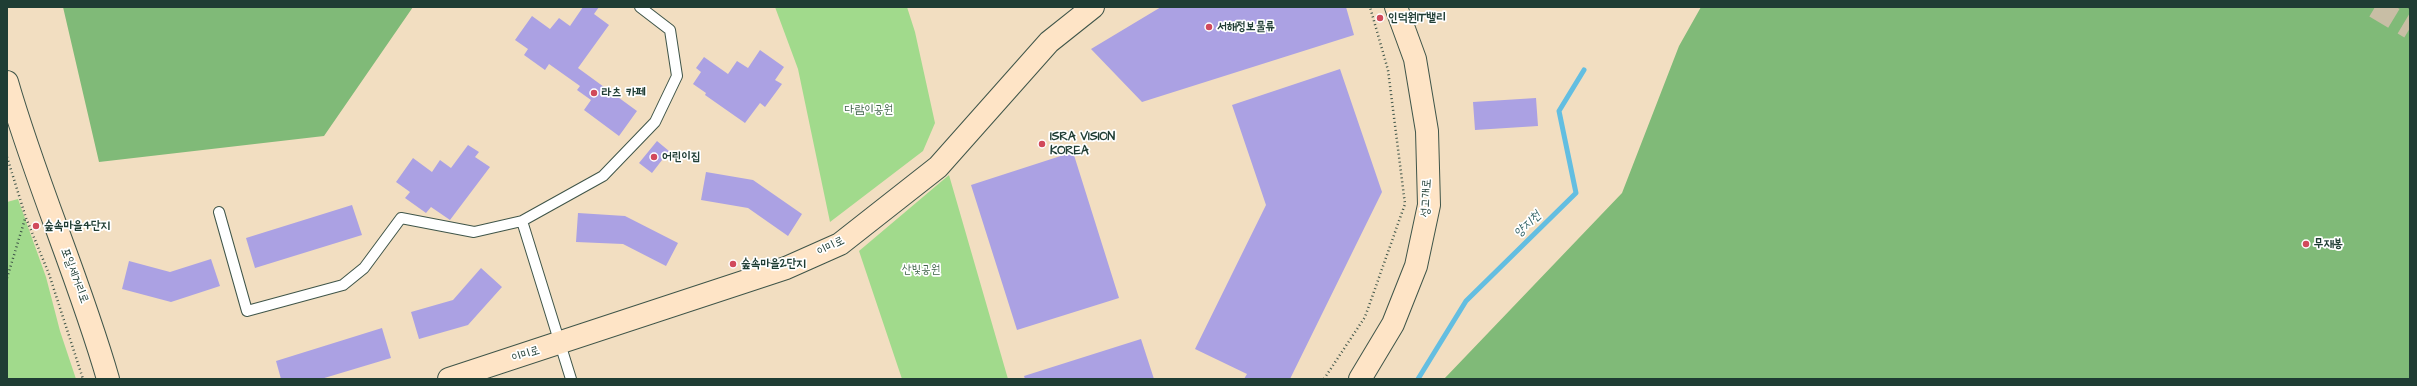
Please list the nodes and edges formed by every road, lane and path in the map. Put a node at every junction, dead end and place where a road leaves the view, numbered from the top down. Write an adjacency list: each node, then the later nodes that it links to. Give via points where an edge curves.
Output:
1 (640, 7): 9 (lane, via 670,30 677,76 655,122 603,176)
2 (1093, 7): 11 (street, 이미로, via 1049,42 938,167 840,244 786,268)
3 (1370, 7): 16 (path, via 1388,70 1405,204 1365,317)
4 (1396, 7): 17 (street, 성고개로, via 1415,59 1427,131 1429,205 1416,266 1393,324)
5 (8, 86): 13 (street, 포일세거리로, via 50,212 84,300)
6 (7, 157): 8 (path)
7 (219, 212): 9 (lane, via 247,311 343,285 364,268 401,218 474,232)
8 (26, 218): 10 (path); 12 (path, via 49,274)
9 (522, 221): 11 (lane)
10 (7, 278)
11 (559, 344): 14 (street, 이미로); 15 (lane)
12 (83, 379)
13 (108, 379)
14 (449, 379)
15 (571, 379)
16 (1324, 379)
17 (1360, 379)

